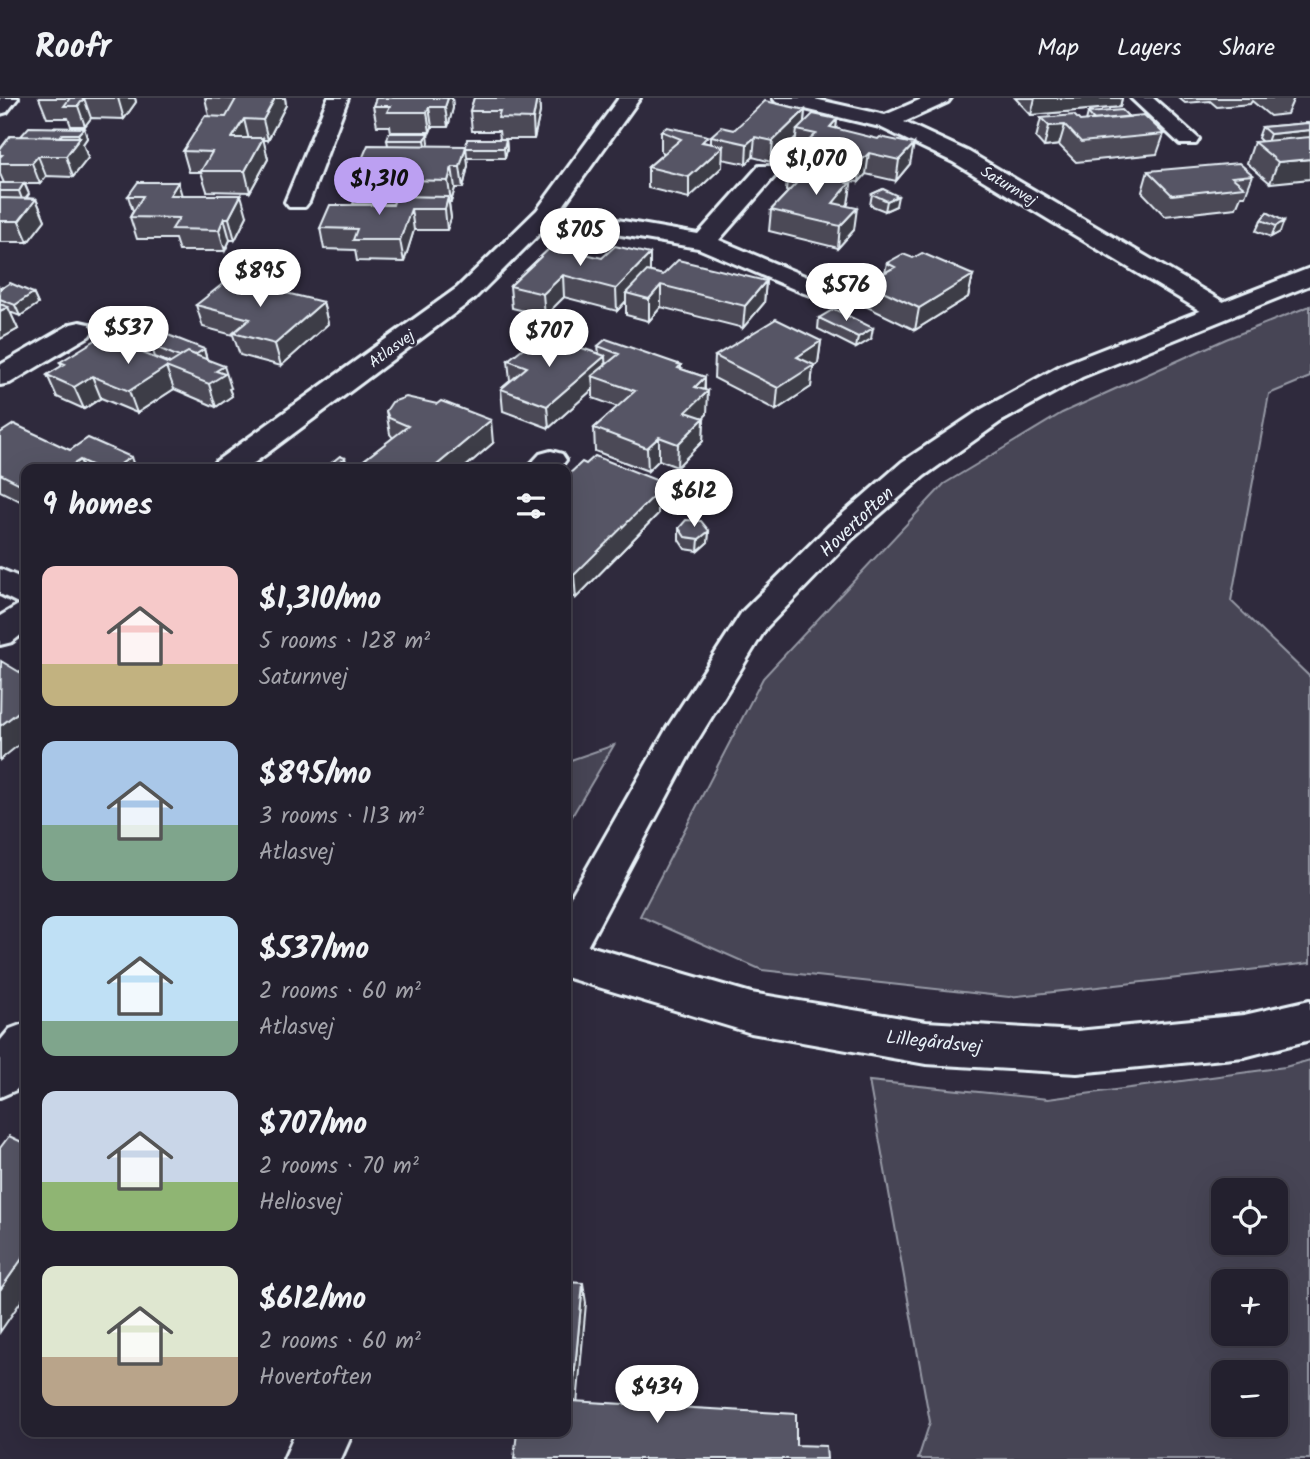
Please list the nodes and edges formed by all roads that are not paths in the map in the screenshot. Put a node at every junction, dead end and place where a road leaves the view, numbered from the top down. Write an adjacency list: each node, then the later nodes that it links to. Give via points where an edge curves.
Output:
1 (8, 98): 7 (street)
2 (338, 98): 11 (street)
3 (630, 98): 12 (street, Atlasvej)
4 (783, 98): 8 (street, Saturnvej)
5 (940, 98): 8 (street)
6 (1141, 98): 9 (street)
7 (0, 108)
8 (887, 122): 16 (street, Saturnvej, via 961,157)
9 (1188, 139)
10 (767, 171): 13 (street)
11 (297, 202)
12 (545, 215): 13 (street); 19 (street, Atlasvej, via 466,293)
13 (704, 242): 15 (street)
14 (1310, 276): 16 (street, Hovertoften)
15 (810, 287)
16 (1219, 310): 24 (street, Hovertoften, via 1072,371 990,416 914,469 841,532 754,620 680,738)
17 (80, 330): 18 (street)
18 (0, 377)
19 (233, 464)
20 (0, 580): 21 (street)
21 (21, 591)
22 (21, 618): 23 (street)
23 (0, 633)
24 (571, 936)
25 (571, 960): 26 (street, Lillegårdsvej, via 751,1013 926,1043 1077,1052 1244,1036)
26 (1310, 1020)
27 (21, 1050): 28 (street)
28 (0, 1075)
29 (323, 1437): 30 (street)
30 (312, 1459)

